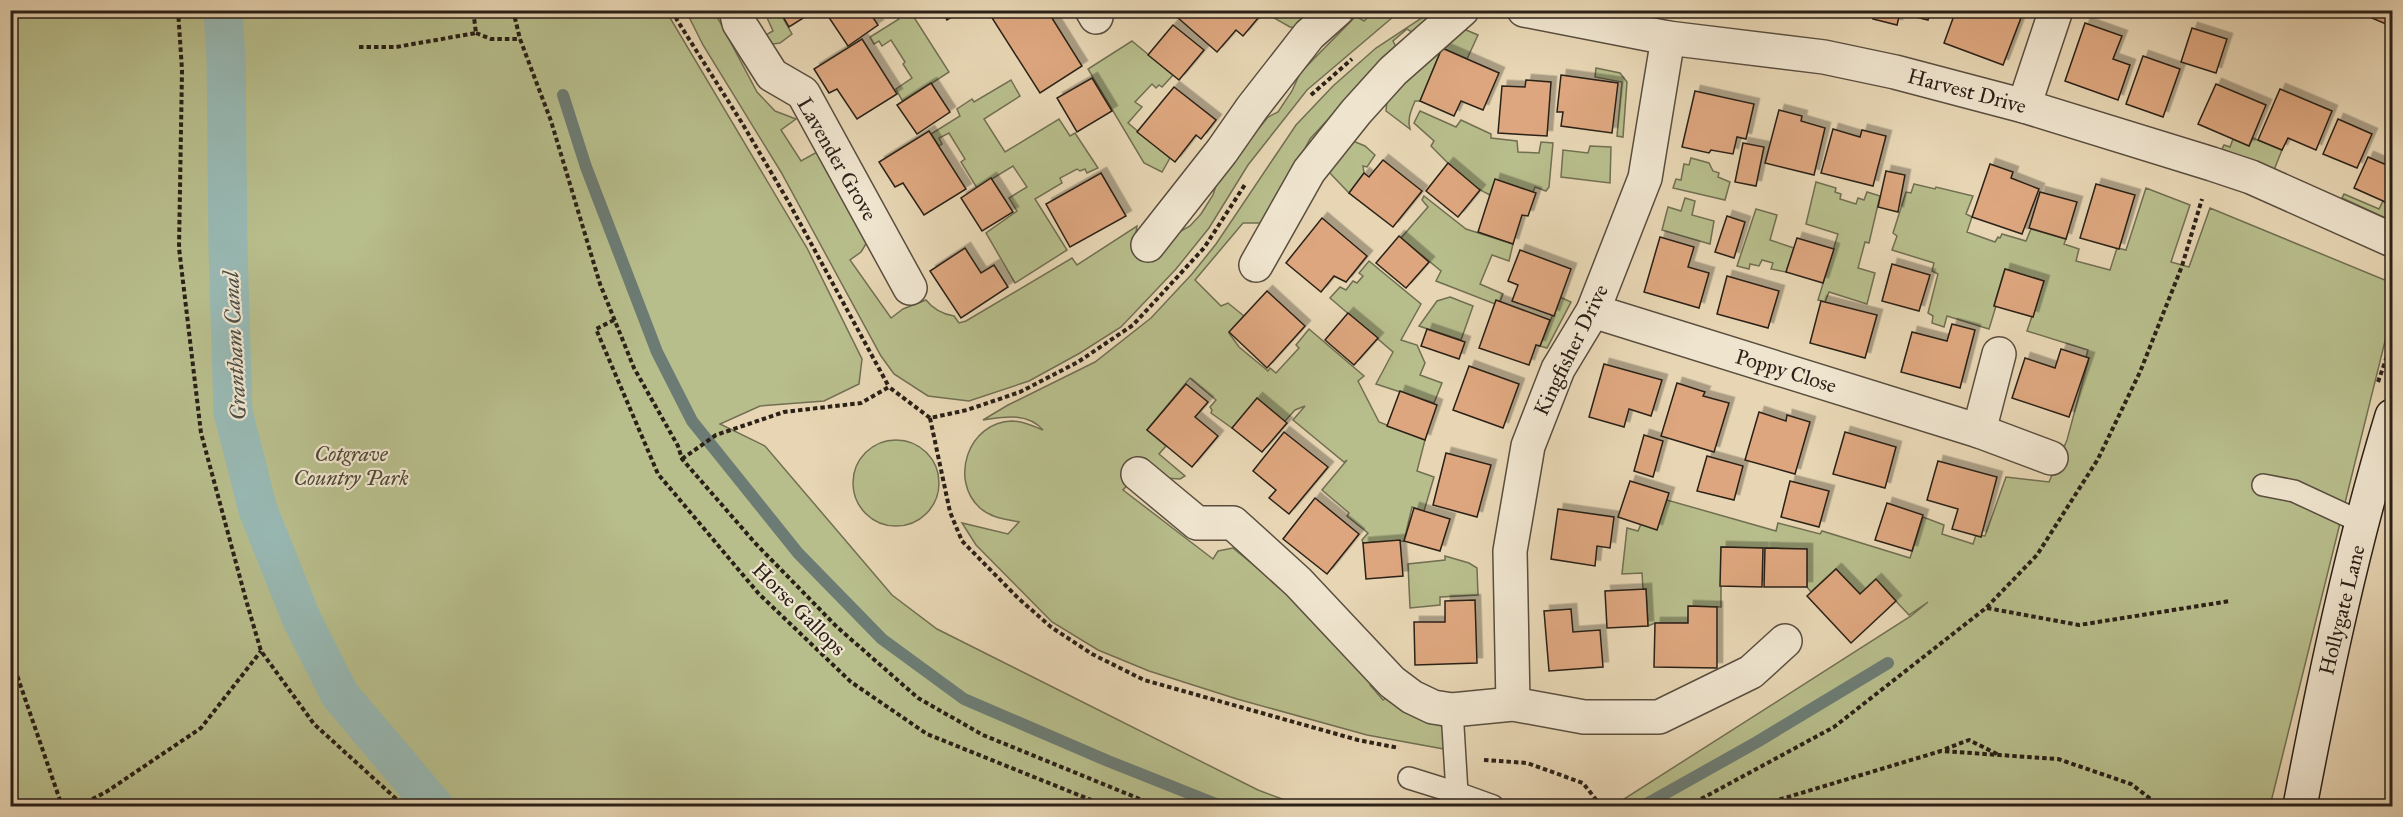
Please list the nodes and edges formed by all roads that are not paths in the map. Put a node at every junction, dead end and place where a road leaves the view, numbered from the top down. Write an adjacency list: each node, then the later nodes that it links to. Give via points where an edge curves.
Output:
1 (736, 10): 11 (street, Lavender Grove, via 739,23 772,75 803,93)
2 (1337, 10): 9 (street, via 1309,35)
3 (1462, 10): 10 (street, via 1393,70 1356,112 1309,171)
4 (1524, 10): 6 (street, Harvest Drive)
5 (2056, 10): 7 (street)
6 (1668, 38): 7 (street, Harvest Drive, via 1824,57); 12 (street, Kingfisher Drive, via 1644,178)
7 (2024, 106): 8 (street, Harvest Drive, via 2252,177)
8 (2392, 240)
9 (1148, 245)
10 (1256, 265)
11 (910, 288)
12 (1593, 311): 15 (street, Poppy Close); 21 (street, Kingfisher Drive, via 1558,369 1527,446 1510,551)
13 (1999, 354): 15 (street)
14 (2392, 416): 19 (street, Hollygate Lane)
15 (1979, 431): 16 (street, Poppy Close)
16 (2051, 458)
17 (1138, 474): 22 (street, via 1197,523 1233,522 1298,582 1392,681 1426,704)
18 (2263, 485): 19 (lane, via 2294,491)
19 (2363, 523): 26 (street, Hollygate Lane, via 2322,693)
20 (1785, 641): 21 (street, via 1751,672 1659,717 1584,717)
21 (1514, 704): 22 (street)
22 (1452, 710): 24 (lane)
23 (1409, 778): 24 (lane)
24 (1457, 793): 25 (lane)
25 (1493, 807)
26 (2300, 807)

